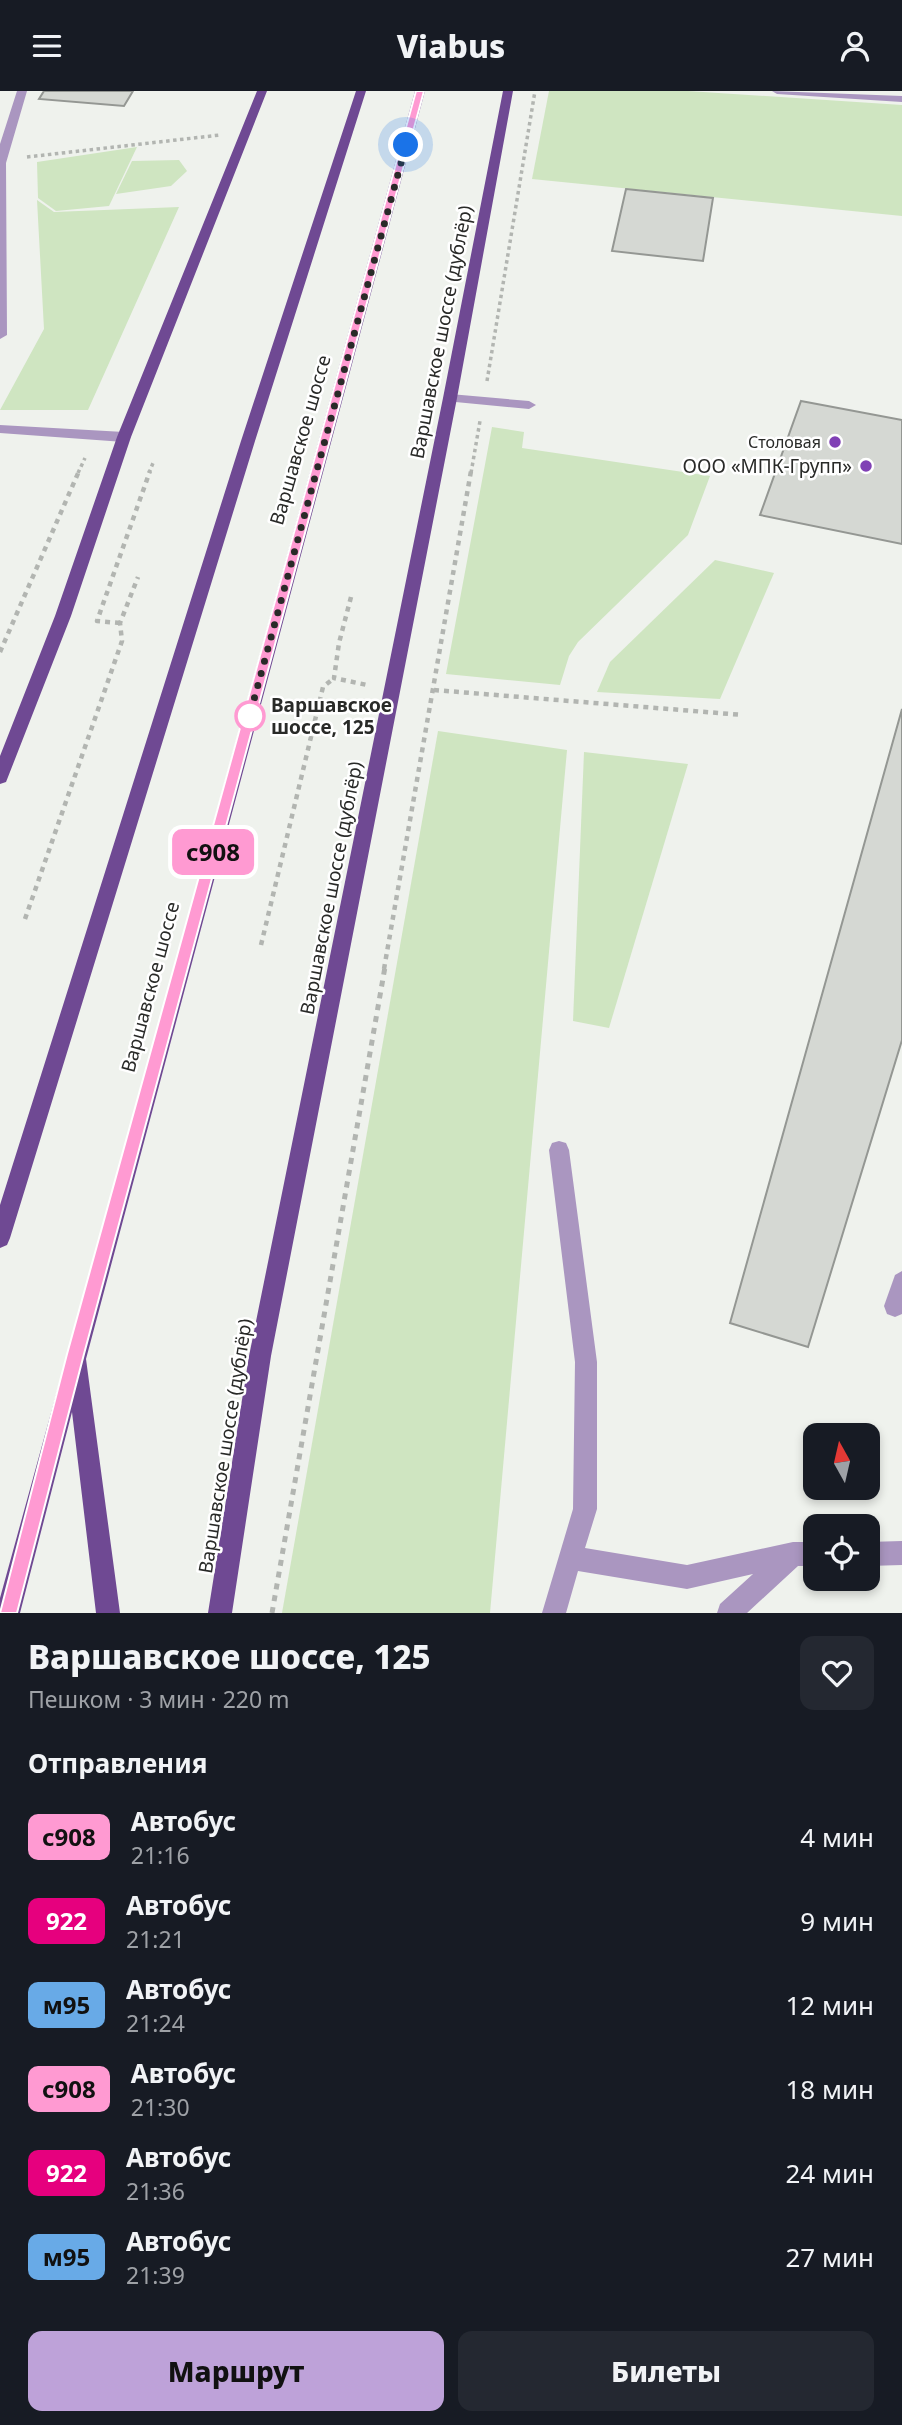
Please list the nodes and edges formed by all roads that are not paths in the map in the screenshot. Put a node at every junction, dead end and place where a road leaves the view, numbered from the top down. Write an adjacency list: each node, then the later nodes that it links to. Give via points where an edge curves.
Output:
1 (22, 91): 8 (lane)
2 (262, 91): 13 (main road)
3 (361, 91): 16 (main road)
4 (420, 91): 19 (main road, Варшавское шоссе)
5 (508, 91): 10 (main road, Варшавское шоссе (дублёр))
6 (776, 91): 7 (lane)
7 (902, 99)
8 (0, 163): 9 (lane)
9 (0, 335)
10 (450, 398): 11 (lane); 27 (main road, Варшавское шоссе (дублёр), via 260,1356)
11 (529, 405)
12 (0, 429): 13 (lane)
13 (124, 437): 14 (main road, via 63,616)
14 (0, 777)
15 (559, 1150): 24 (lane, via 586,1361 585,1509)
16 (0, 1238)
17 (902, 1282): 18 (lane)
18 (895, 1306)
19 (76, 1354): 25 (main road, Варшавское шоссе); 26 (main road)
20 (902, 1553): 22 (lane)
21 (803, 1554): 24 (lane, via 687,1577)
22 (880, 1554)
23 (803, 1555): 29 (lane)
24 (570, 1559): 28 (lane)
25 (8, 1613)
26 (108, 1613)
27 (220, 1613)
28 (554, 1613)
29 (729, 1613)

